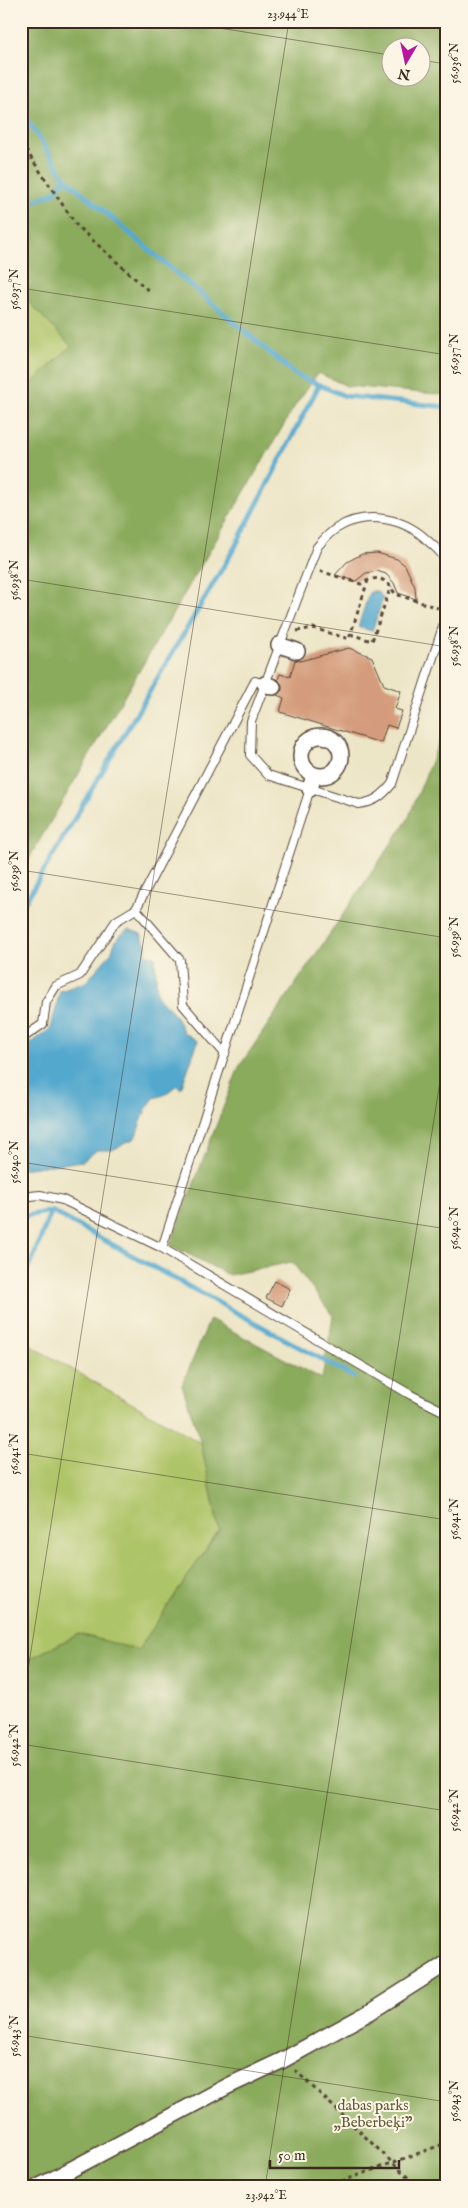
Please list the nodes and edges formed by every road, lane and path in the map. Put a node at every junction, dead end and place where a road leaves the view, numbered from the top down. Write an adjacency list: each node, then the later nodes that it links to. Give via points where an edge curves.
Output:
1 (21, 142): 2 (path, via 77,226)
2 (150, 292)
3 (447, 565): 4 (lane, via 445,557 408,526 395,520 375,519 358,520 337,528 317,546)
4 (308, 566): 5 (path, via 361,584); 9 (lane)
5 (368, 579): 6 (path, via 381,578); 8 (path)
6 (391, 586): 7 (path, via 395,594); 8 (path, via 372,641)
7 (447, 612): 12 (lane, via 392,784 382,797 359,804)
8 (350, 634): 9 (path, via 349,640 313,628 299,630)
9 (280, 643): 10 (street); 11 (lane)
10 (297, 651)
11 (269, 685): 12 (lane, via 251,721 250,755 268,776); 13 (lane, via 255,681)
12 (312, 782): 15 (lane)
13 (136, 909): 14 (lane, via 116,921 80,975 56,986 46,1002 43,1024); 15 (lane, via 180,960 183,1005)
14 (21, 1039)
15 (225, 1054): 17 (lane)
16 (21, 1197): 17 (lane, via 40,1195 63,1200)
17 (162, 1248): 18 (lane)
18 (447, 1413)
19 (447, 1962): 20 (street, via 370,2012)
20 (283, 2060): 22 (path); 23 (street)
21 (447, 2141): 22 (path)
22 (394, 2164): 24 (path); 25 (path)
23 (38, 2187)
24 (326, 2187)
25 (418, 2187)

